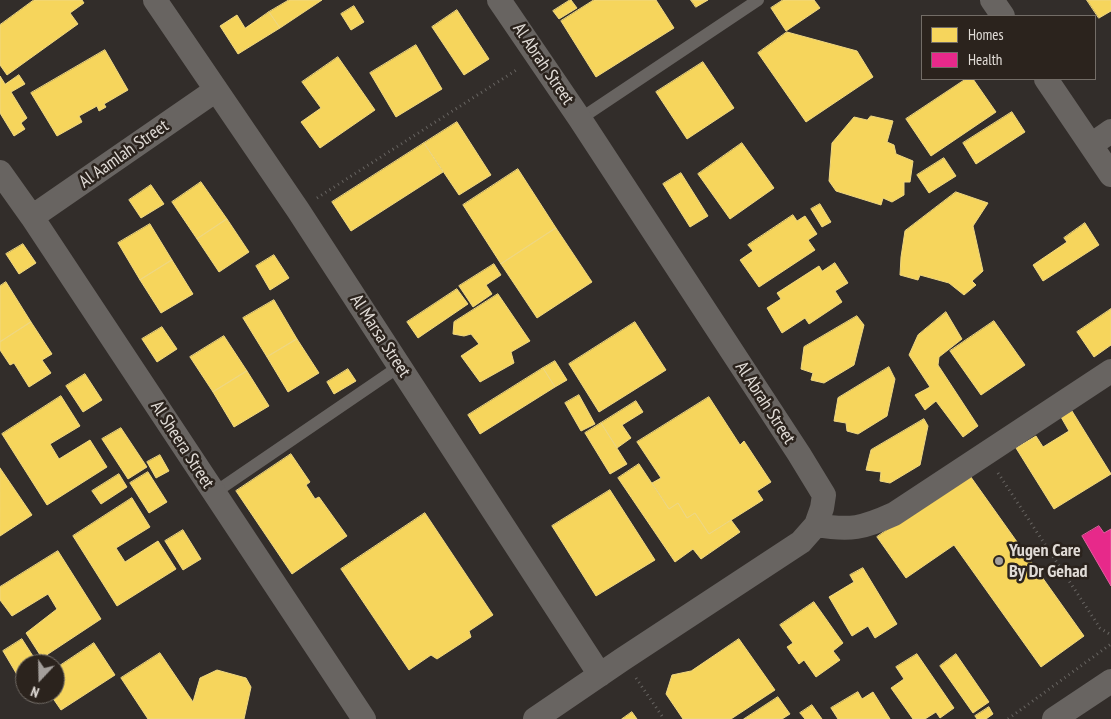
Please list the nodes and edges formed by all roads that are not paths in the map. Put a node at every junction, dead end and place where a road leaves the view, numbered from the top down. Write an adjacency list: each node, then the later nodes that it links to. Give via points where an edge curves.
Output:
1 (155, 0): 7 (street, Al Marsa Street)
2 (499, 0): 8 (street, Al Abrah Street)
3 (758, 0): 8 (lane)
4 (992, 0): 5 (street)
5 (1002, 15)
6 (1047, 80): 10 (street)
7 (216, 90): 13 (street, Al Aamlah Street); 14 (street, Al Marsa Street)
8 (580, 119): 17 (street, Al Abrah Street, via 819,486 824,495)
9 (1111, 131): 10 (street)
10 (1091, 145): 12 (street)
11 (0, 172): 13 (street, Al Sheera Street)
12 (1111, 175)
13 (32, 217): 16 (street, Al Sheera Street)
14 (400, 366): 16 (lane); 18 (street, Al Marsa Street)
15 (1111, 371): 17 (street, via 894,514 862,527 842,529)
16 (214, 493): 20 (street, Al Sheera Street)
17 (816, 525): 18 (street, Al Abrah Street, via 801,542)
18 (600, 675): 21 (street, Al Abrah Street)
19 (1111, 681): 22 (street)
20 (364, 719)
21 (535, 719)
22 (1054, 719)

